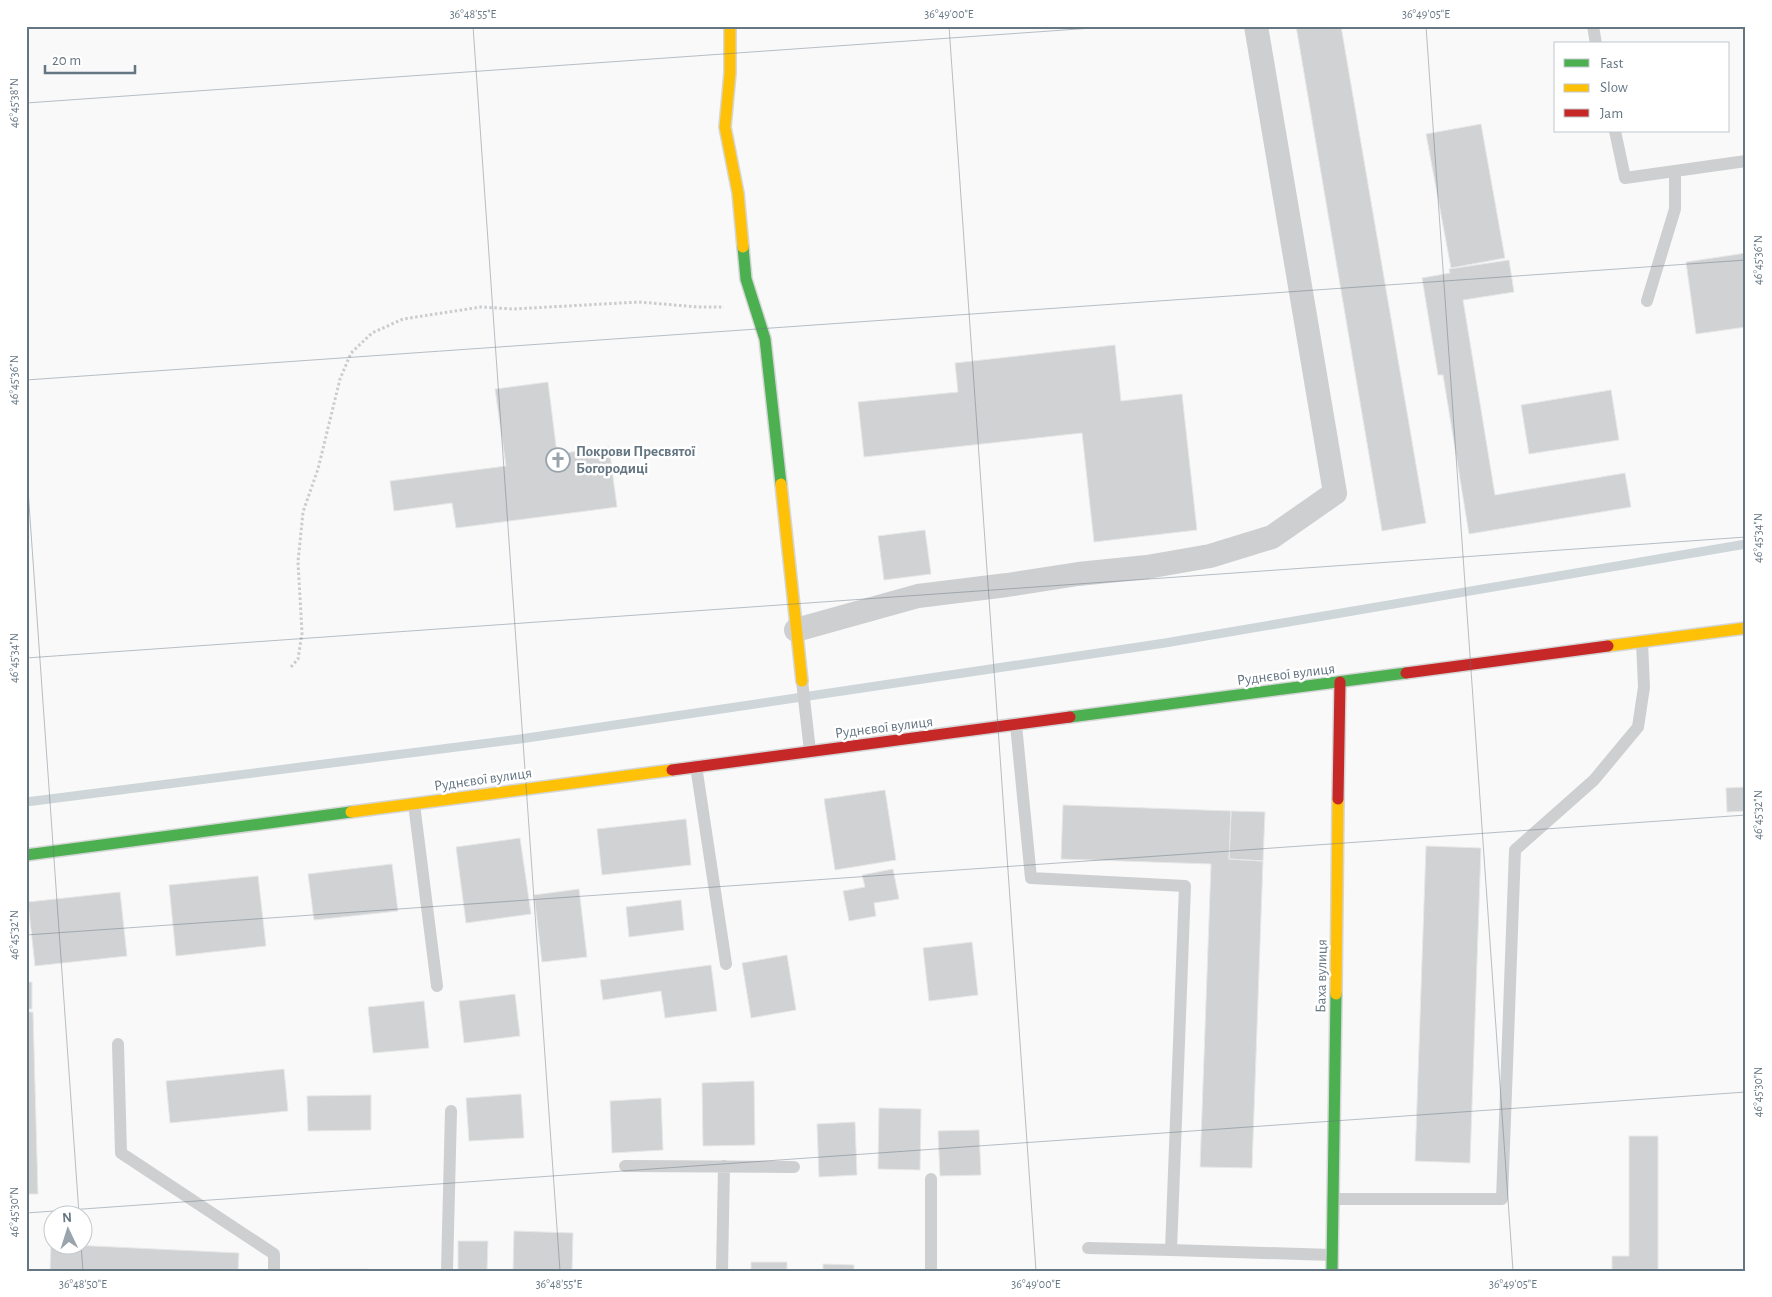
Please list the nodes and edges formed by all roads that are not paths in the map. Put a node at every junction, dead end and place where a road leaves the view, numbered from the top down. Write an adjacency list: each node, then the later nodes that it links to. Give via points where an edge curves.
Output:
1 (730, 26): 10 (street, via 725,127 738,193 746,279 765,338)
2 (1256, 26): 10 (street, via 1335,493 1272,537 1210,556 918,596)
3 (1593, 26): 4 (lane)
4 (1596, 42)
5 (1615, 132): 7 (lane, via 1625,178)
6 (1746, 161): 7 (lane)
7 (1675, 170): 8 (lane, via 1675,210)
8 (1647, 301)
9 (1746, 628): 11 (street, Руднєвої вулиця)
10 (796, 630): 12 (street)
11 (1642, 642): 13 (street, Руднєвої вулиця); 27 (lane, via 1644,687 1638,728 1594,780 1515,850 1502,1199)
12 (802, 681): 15 (lane)
13 (1340, 682): 14 (street, Руднєвої вулиця); 27 (street, Баха вулиця)
14 (1016, 724): 15 (street, Руднєвої вулиця); 29 (lane, via 1030,878 1185,886)
15 (810, 751): 16 (street, Руднєвої вулиця)
16 (696, 766): 17 (street, Руднєвої вулиця); 19 (lane)
17 (414, 804): 18 (street, Руднєвої вулиця); 20 (lane)
18 (26, 855)
19 (726, 964)
20 (437, 986)
21 (118, 1044): 31 (lane, via 121,1153 274,1254)
22 (451, 1111): 32 (lane)
23 (625, 1166): 24 (lane)
24 (724, 1166): 25 (lane); 33 (lane)
25 (794, 1167)
26 (931, 1179): 34 (lane)
27 (1333, 1199): 30 (street, Баха вулиця)
28 (1088, 1248): 29 (lane)
29 (1171, 1250): 30 (lane)
30 (1332, 1255): 35 (street, Баха вулиця)
31 (274, 1271)
32 (447, 1271)
33 (722, 1271)
34 (931, 1271)
35 (1332, 1271)

